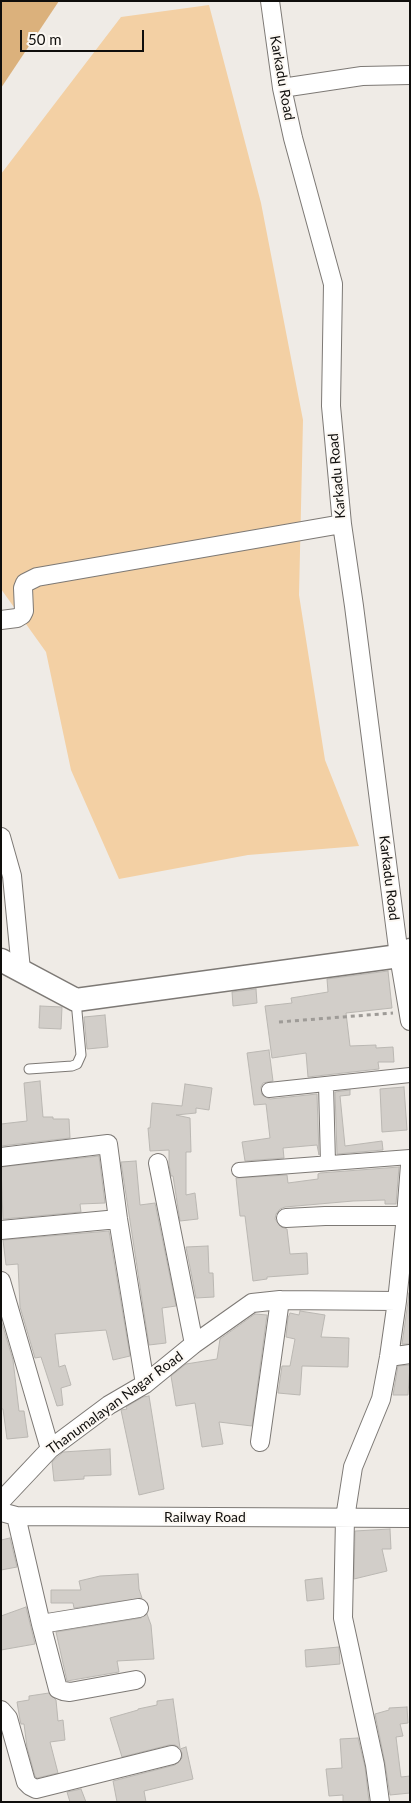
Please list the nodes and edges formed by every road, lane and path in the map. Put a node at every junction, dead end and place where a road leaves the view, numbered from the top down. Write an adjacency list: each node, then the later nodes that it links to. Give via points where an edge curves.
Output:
1 (270, 1): 3 (street, Karkadu Road)
2 (410, 75): 3 (street, via 362,76)
3 (282, 88): 4 (street, Karkadu Road, via 333,284 331,406)
4 (342, 524): 5 (street, via 37,576 22,588 22,615); 7 (street, Karkadu Road)
5 (1, 620)
6 (1, 836): 9 (street, via 12,876)
7 (404, 953): 10 (street); 11 (street)
8 (1, 960): 9 (street)
9 (21, 970): 10 (street)
10 (76, 1000): 13 (lane, via 81,1055 77,1064)
11 (409, 1016): 12 (path)
12 (279, 1022)
13 (29, 1069)
14 (410, 1075): 15 (street)
15 (326, 1084): 16 (street); 20 (street)
16 (269, 1090)
17 (1, 1157): 25 (street, via 108,1144)
18 (410, 1157): 20 (street)
19 (158, 1163): 30 (street)
20 (328, 1163): 22 (street)
21 (410, 1165): 23 (street)
22 (239, 1170)
23 (406, 1216): 24 (street); 29 (street)
24 (286, 1218)
25 (118, 1219): 26 (street); 33 (street)
26 (1, 1230)
27 (1, 1281): 35 (street)
28 (280, 1300): 29 (street, Thanumalayan Nagar Road); 30 (street, Thanumalayan Nagar Road, via 252,1303); 34 (street)
29 (397, 1301): 32 (street)
30 (194, 1344): 33 (street, Thanumalayan Nagar Road)
31 (410, 1354): 32 (street)
32 (389, 1357): 38 (street, via 381,1399 353,1467)
33 (145, 1384): 35 (street, Thanumalayan Nagar Road, via 108,1405)
34 (260, 1442)
35 (50, 1449): 36 (street, Thanumalayan Nagar Road)
36 (1, 1501)
37 (9, 1514): 38 (street, Railway Road); 41 (street)
38 (345, 1518): 39 (street, Railway Road); 45 (street, via 343,1618)
39 (410, 1518)
40 (139, 1608): 41 (street)
41 (41, 1624): 42 (street, via 58,1689 63,1692)
42 (136, 1680)
43 (1, 1710): 44 (street, via 8,1718 26,1782 36,1789)
44 (172, 1755)
45 (380, 1802)

